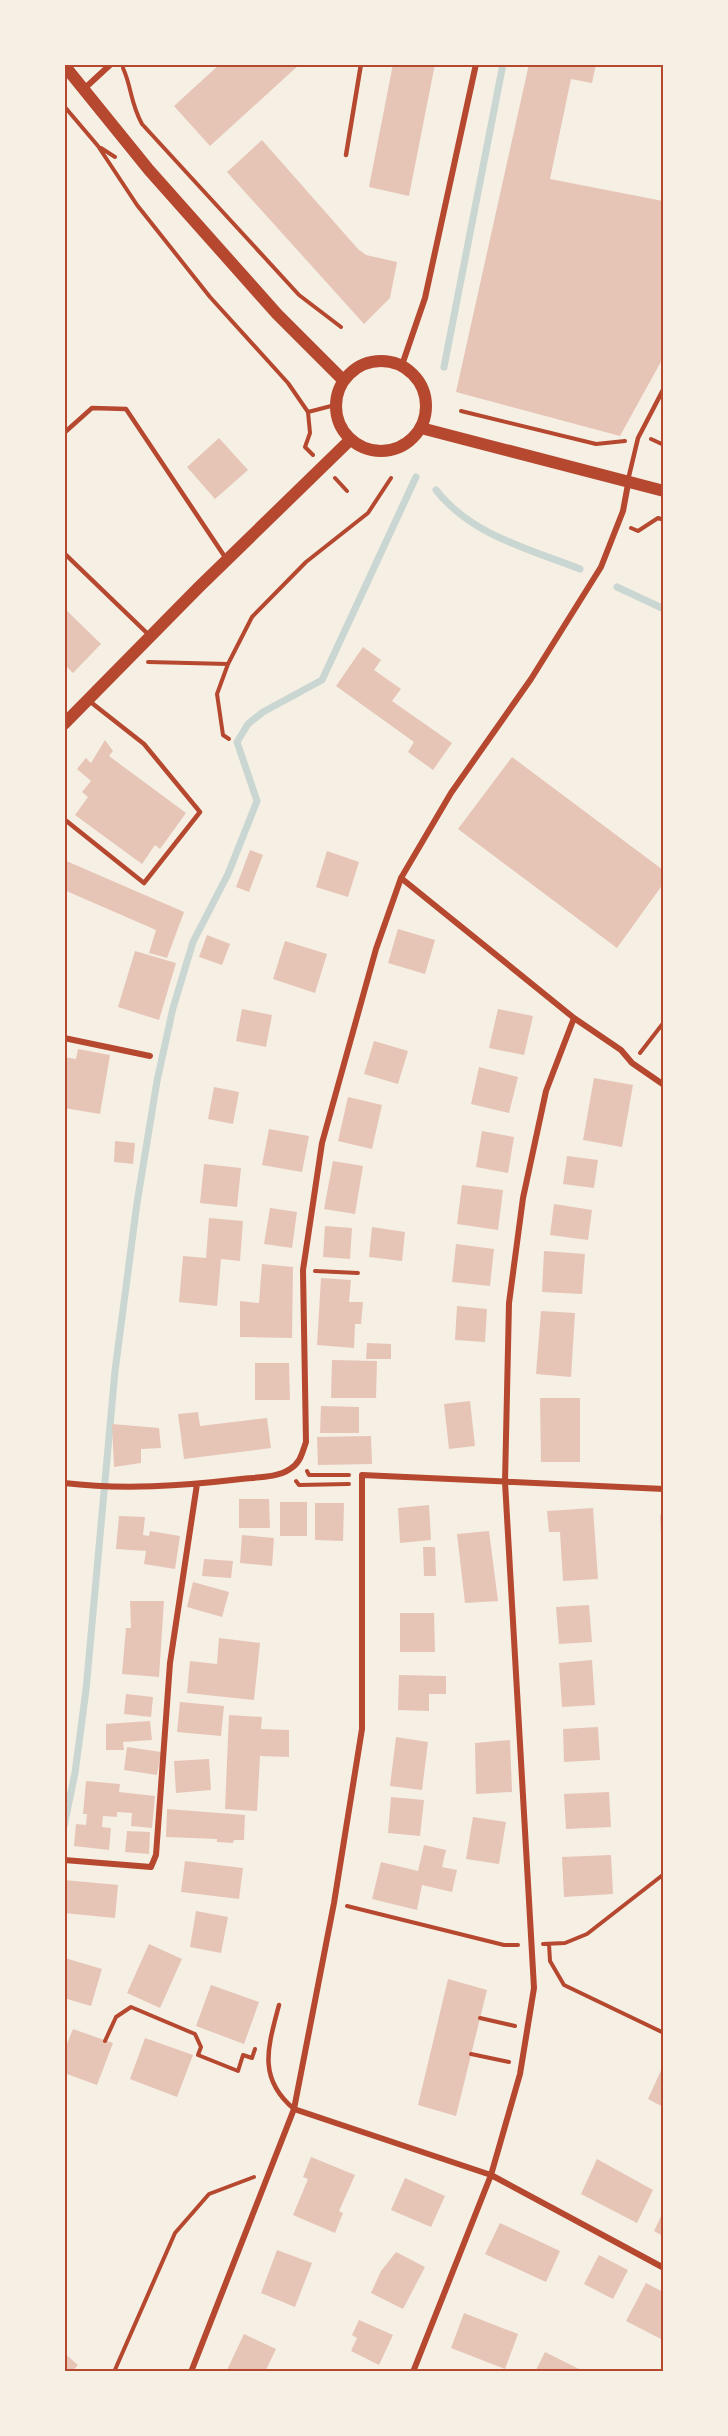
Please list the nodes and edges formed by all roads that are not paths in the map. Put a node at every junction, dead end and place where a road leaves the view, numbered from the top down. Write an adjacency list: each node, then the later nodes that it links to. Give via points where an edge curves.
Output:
1 (111, 64): 5 (street)
2 (362, 64): 6 (lane)
3 (476, 64): 7 (street, via 425,298)
4 (64, 65): 5 (main road)
5 (85, 88): 8 (main road, via 149,170 277,314)
6 (346, 155)
7 (402, 365): 8 (main road, via 369,362); 10 (main road, via 416,377 424,393 426,410)
8 (343, 380): 12 (main road, via 335,405 339,424)
9 (663, 388): 13 (lane, via 638,438)
10 (421, 428): 12 (main road, via 408,443 389,452 368,450); 13 (main road)
11 (64, 433): 16 (lane, via 92,408 126,409)
12 (350, 441): 16 (main road)
13 (627, 483): 14 (main road); 21 (street, via 619,523 601,567 452,793)
14 (663, 491)
15 (64, 553): 17 (lane)
16 (227, 560): 17 (main road)
17 (151, 637): 18 (main road)
18 (88, 700): 19 (main road); 20 (lane, via 144,744 200,812 144,883)
19 (64, 724)
20 (64, 819)
21 (401, 878): 22 (street); 28 (street, via 376,950 322,1143 303,1270 306,1442 300,1461 276,1475)
22 (574, 1018): 25 (street); 26 (street, via 546,1091 523,1198 509,1303)
23 (64, 1038): 24 (street)
24 (150, 1056)
25 (663, 1085)
26 (505, 1482): 29 (street); 32 (street, via 362,1475 362,1729 334,1903); 33 (street, via 534,1988 522,2065)
27 (64, 1483): 28 (street, via 117,1487)
28 (197, 1484): 30 (street, via 170,1663 156,1856 151,1867)
29 (663, 1489)
30 (64, 1860)
31 (279, 2005): 32 (lane, via 266,2069 280,2097)
32 (294, 2109): 33 (street); 36 (street)
33 (491, 2175): 34 (street); 35 (street)
34 (663, 2268)
35 (415, 2371)
36 (191, 2372)

